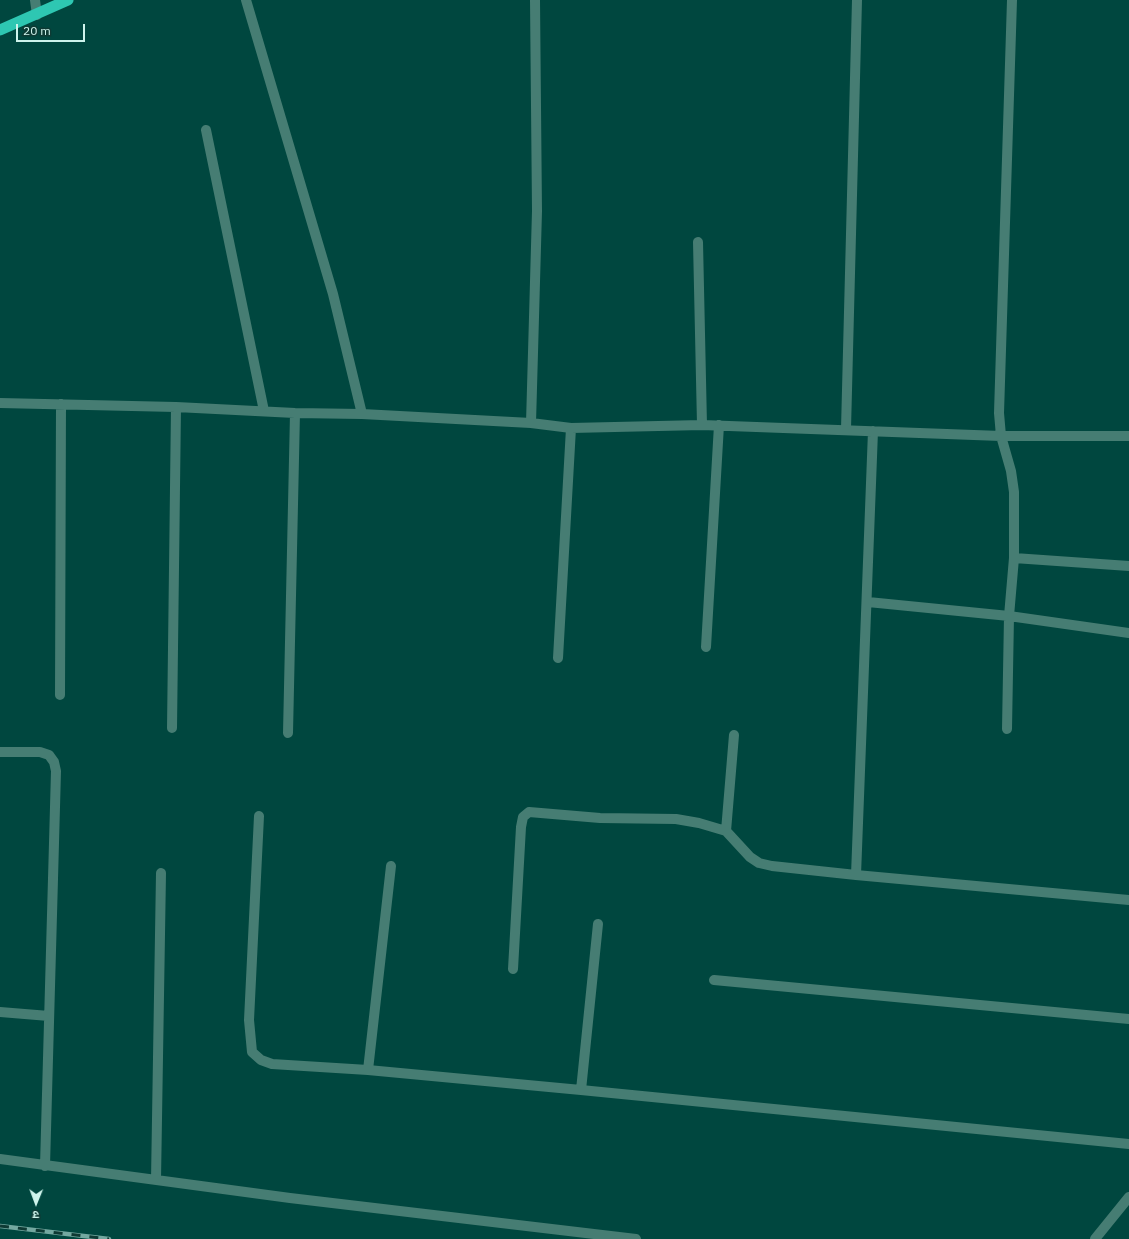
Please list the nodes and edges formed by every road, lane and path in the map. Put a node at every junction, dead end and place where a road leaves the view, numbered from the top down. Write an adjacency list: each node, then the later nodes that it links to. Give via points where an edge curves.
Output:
1 (35, 0): 7 (street)
2 (68, 0): 7 (highway)
3 (246, 0): 16 (street, via 333,294)
4 (535, 0): 17 (street, via 537,211)
5 (857, 0): 21 (street)
6 (1012, 0): 23 (street, via 999,413)
7 (37, 15): 8 (highway)
8 (0, 30)
9 (206, 130): 14 (street)
10 (698, 242): 18 (street)
11 (0, 403): 12 (street)
12 (61, 404): 13 (street); 32 (street)
13 (176, 407): 14 (street); 33 (street)
14 (264, 411): 15 (street)
15 (295, 413): 16 (street); 35 (street)
16 (362, 414): 17 (street)
17 (530, 423): 20 (street)
18 (702, 425): 19 (street); 20 (street)
19 (719, 425): 21 (street); 30 (street)
20 (571, 428): 31 (street)
21 (846, 429): 22 (street)
22 (874, 431): 23 (street); 27 (street)
23 (1002, 436): 24 (street); 25 (street, via 1014,492)
24 (1129, 436)
25 (1014, 558): 26 (street); 28 (street)
26 (1129, 566)
27 (868, 602): 28 (street); 42 (street)
28 (1008, 616): 29 (street); 34 (street)
29 (1129, 634)
30 (706, 647)
31 (558, 658)
32 (60, 695)
33 (172, 728)
34 (1007, 729)
35 (288, 733)
36 (734, 735): 39 (street)
37 (0, 752): 48 (street, via 40,752 49,755 56,770)
38 (259, 816): 50 (street, via 249,1020 252,1052 261,1060 272,1064)
39 (726, 831): 42 (street, via 759,863); 45 (street, via 676,819 600,818 529,812 523,817 521,827)
40 (391, 866): 50 (street)
41 (161, 873): 55 (street)
42 (856, 875): 43 (street)
43 (1129, 900)
44 (598, 924): 51 (street)
45 (513, 969)
46 (714, 980): 49 (street)
47 (0, 1012): 48 (street)
48 (49, 1016): 54 (street)
49 (1129, 1019)
50 (368, 1070): 51 (street)
51 (581, 1090): 52 (street)
52 (1129, 1144)
53 (0, 1159): 54 (street)
54 (45, 1166): 55 (street)
55 (156, 1180): 57 (street)
56 (1129, 1197): 58 (street)
57 (636, 1239)
58 (1095, 1239)

